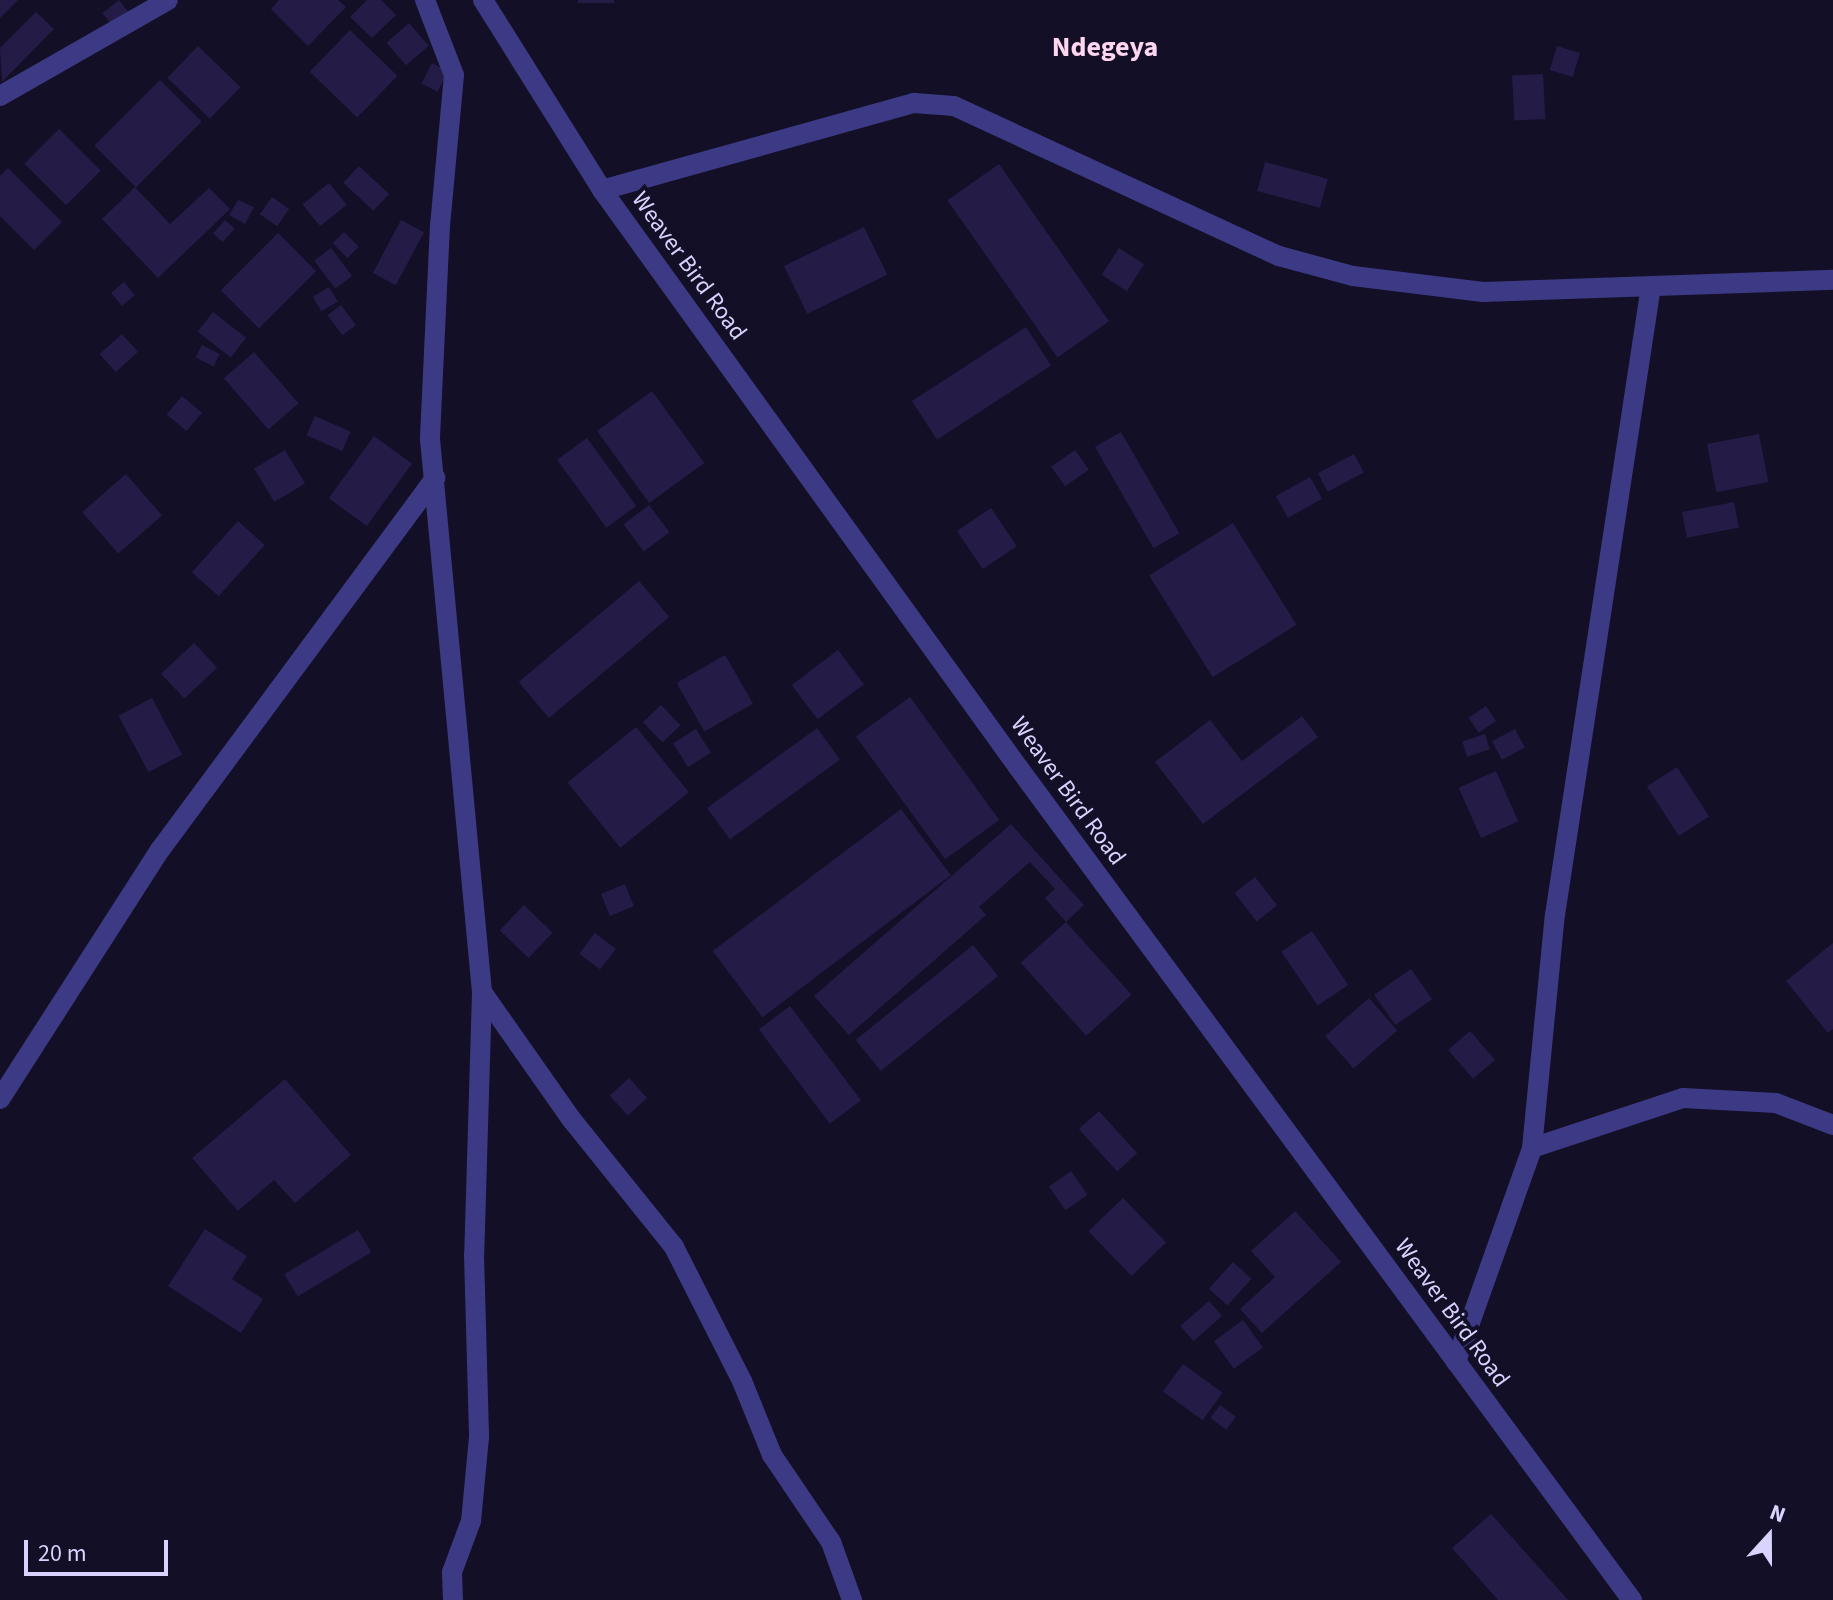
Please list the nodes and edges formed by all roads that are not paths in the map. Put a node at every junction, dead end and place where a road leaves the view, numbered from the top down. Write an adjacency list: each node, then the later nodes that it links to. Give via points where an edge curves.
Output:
1 (168, 0): 4 (street)
2 (425, 0): 8 (street, via 454,75 439,240 430,439)
3 (483, 0): 5 (street, Weaver Bird Road)
4 (0, 96)
5 (602, 190): 7 (street, via 914,103 954,106 1279,256 1353,276 1483,292); 13 (street, Weaver Bird Road)
6 (1833, 280): 7 (street)
7 (1651, 286): 12 (street, via 1555,915)
8 (435, 478): 9 (street); 10 (street, via 160,850)
9 (482, 992): 14 (street, via 474,1255 479,1437 471,1521 452,1572); 15 (street, via 572,1120 674,1247 742,1381 772,1455 831,1542)
10 (0, 1099)
11 (1833, 1125): 12 (street, via 1776,1103 1683,1098)
12 (1532, 1148): 13 (street)
13 (1456, 1362): 16 (street, Weaver Bird Road)
14 (453, 1600)
15 (852, 1600)
16 (1632, 1600)

